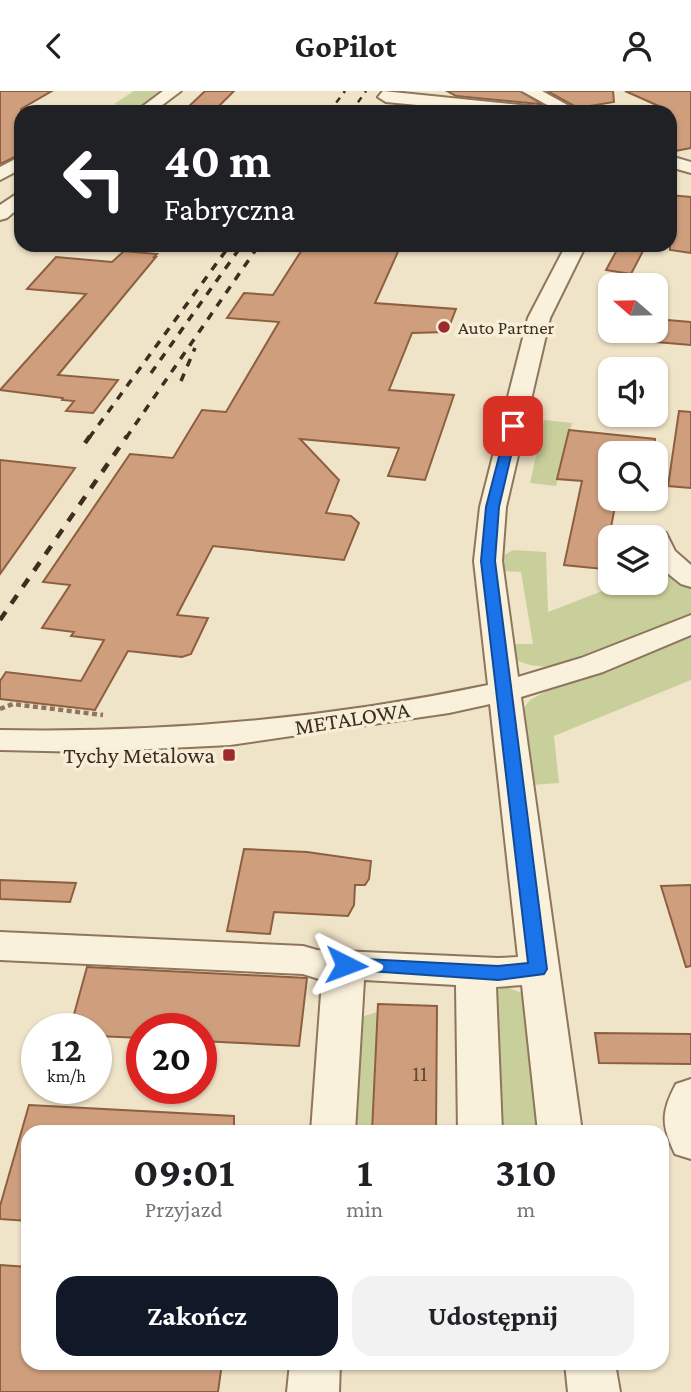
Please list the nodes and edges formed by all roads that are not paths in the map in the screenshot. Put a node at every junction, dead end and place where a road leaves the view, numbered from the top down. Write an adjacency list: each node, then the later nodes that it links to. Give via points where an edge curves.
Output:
1 (173, 91): 4 (street)
2 (391, 91): 5 (street, via 386,97)
3 (530, 91): 6 (street)
4 (153, 105)
5 (468, 105)
6 (558, 105)
7 (14, 203): 8 (street)
8 (0, 214)
9 (572, 252): 13 (street, via 539,318 493,507 488,561)
10 (668, 559): 11 (street)
11 (691, 578)
12 (691, 624): 13 (street, METALOWA, via 592,665)
13 (506, 691): 14 (street, METALOWA, via 230,735 88,742); 17 (street)
14 (0, 740)
15 (0, 946): 16 (street)
16 (321, 963): 18 (street); 20 (street, via 344,980)
17 (538, 969): 18 (street); 22 (street)
18 (476, 972): 21 (street)
19 (691, 1096): 23 (street, via 685,1111)
20 (334, 1125)
21 (480, 1125)
22 (559, 1125)
23 (691, 1141)
24 (315, 1370): 26 (street)
25 (591, 1370): 27 (street)
26 (313, 1392)
27 (594, 1392)

